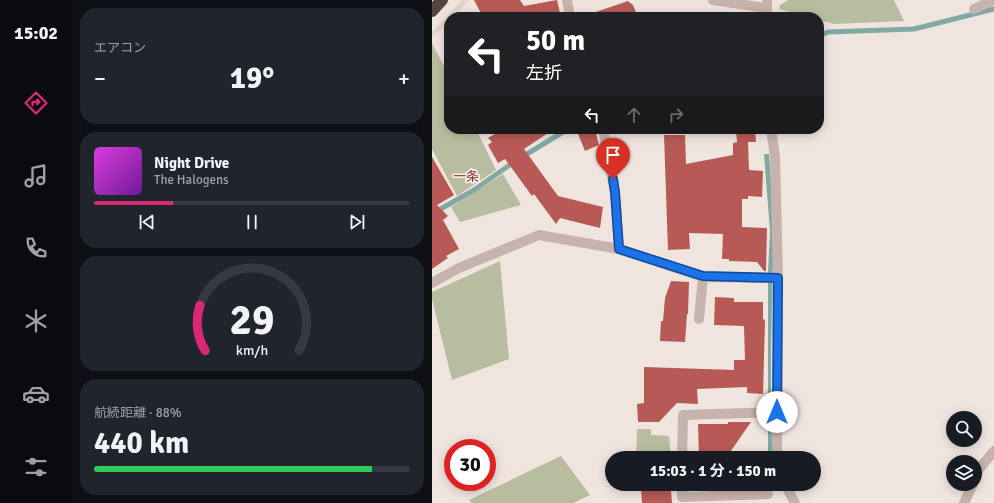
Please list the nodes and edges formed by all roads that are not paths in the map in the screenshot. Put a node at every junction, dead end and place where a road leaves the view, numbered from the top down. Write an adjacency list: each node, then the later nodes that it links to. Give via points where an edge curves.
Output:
1 (442, 0): 7 (highway)
2 (567, 0): 8 (street)
3 (713, 0): 6 (street)
4 (994, 0): 5 (street)
5 (979, 5)
6 (767, 8)
7 (432, 11)
8 (569, 12)
9 (604, 134): 11 (street, via 615,192)
10 (772, 134): 13 (street, via 775,157)
11 (619, 249): 12 (street); 14 (street, via 539,235 459,268)
12 (703, 276): 13 (street); 15 (street)
13 (778, 278): 16 (street)
14 (432, 283)
15 (699, 319)
16 (777, 412): 17 (street, via 683,415); 18 (street)
17 (682, 451)
18 (777, 451)
19 (994, 451): 20 (street)
20 (982, 465)
21 (682, 491): 24 (street, via 682,497)
22 (789, 491): 25 (street)
23 (969, 491): 26 (street)
24 (768, 494)
25 (795, 503)
26 (964, 503)

